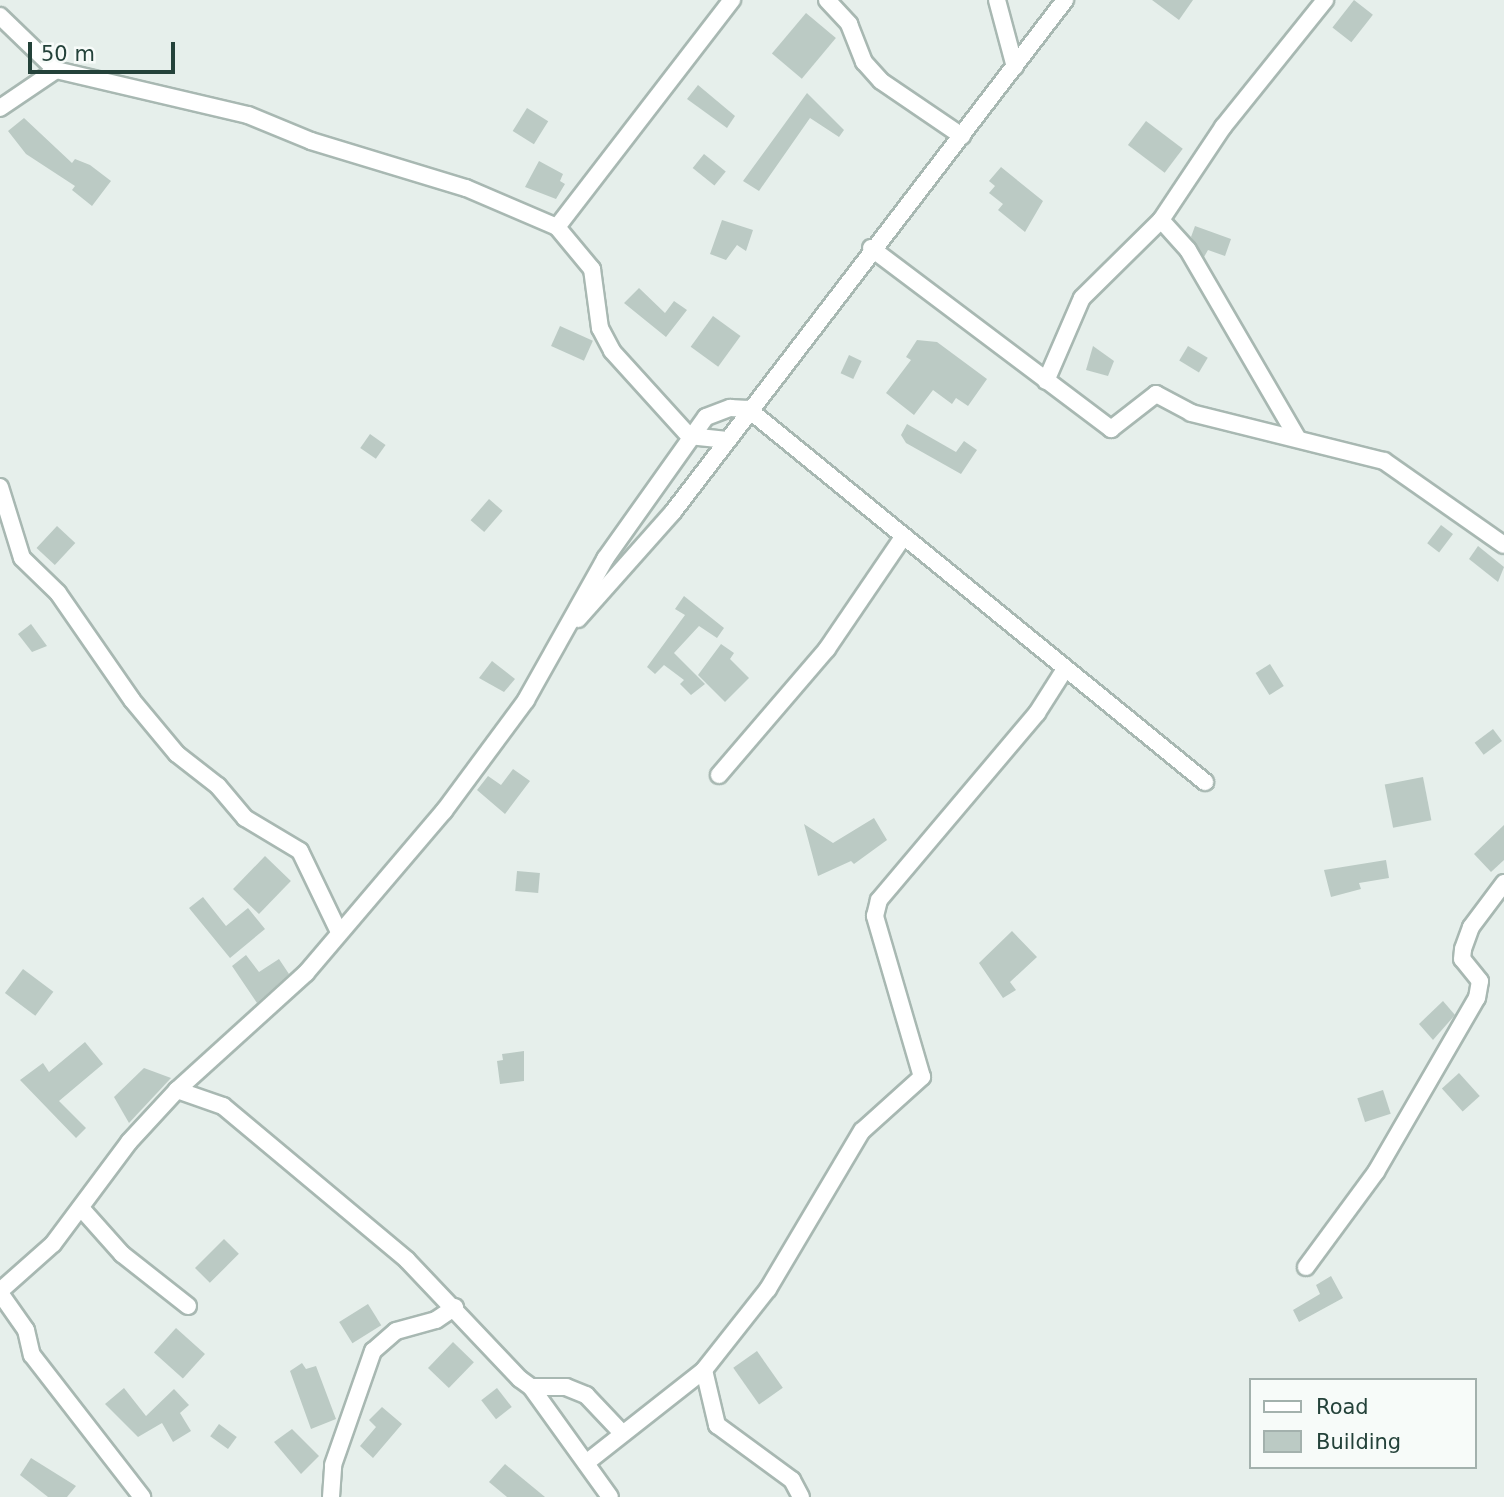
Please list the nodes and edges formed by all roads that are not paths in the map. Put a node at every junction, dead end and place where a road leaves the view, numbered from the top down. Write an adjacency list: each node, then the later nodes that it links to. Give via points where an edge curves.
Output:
1 (732, 0): 12 (street)
2 (827, 0): 10 (street, via 849,24 864,62 881,81)
3 (997, 0): 7 (street)
4 (1065, 0): 7 (street)
5 (1325, 0): 11 (street, via 1223,127)
6 (0, 16): 8 (street)
7 (1015, 67): 10 (street)
8 (56, 70): 9 (street); 12 (street, via 176,94 248,115 312,141 466,188)
9 (0, 108)
10 (962, 136): 13 (street)
11 (1161, 220): 14 (street, via 1082,298); 17 (street, via 1188,250)
12 (557, 227): 16 (street, via 592,268 600,328 612,351)
13 (872, 248): 14 (street); 15 (street)
14 (1046, 381): 17 (street, via 1111,429 1156,394 1191,413)
15 (748, 409): 16 (street, via 730,408 706,417); 18 (street); 20 (street)
16 (689, 436): 18 (street); 22 (street, via 605,559)
17 (1297, 437): 21 (street, via 1384,461)
18 (725, 440): 22 (street, via 624,572)
19 (0, 487): 27 (street, via 22,558 58,593 132,700 177,754 218,786 245,818 300,851)
20 (903, 537): 23 (street); 24 (street, via 827,649)
21 (1504, 545)
22 (564, 633): 27 (street, via 526,700 444,811)
23 (1065, 669): 25 (street); 34 (street, via 1037,713 878,900 875,916 922,1077 862,1131 768,1289)
24 (719, 775)
25 (1205, 782)
26 (1504, 883): 30 (street, via 1471,927 1463,949 1462,959 1480,981 1477,998 1376,1172)
27 (339, 932): 28 (street, via 280,1000)
28 (177, 1090): 29 (street, via 121,1153); 33 (street, via 223,1106)
29 (82, 1208): 31 (street, via 53,1244); 32 (street, via 122,1254)
30 (1306, 1267)
31 (0, 1292): 38 (street, via 26,1330 32,1355)
32 (188, 1306)
33 (455, 1307): 35 (street); 39 (street, via 436,1320 397,1331 373,1351 333,1465)
34 (705, 1370): 36 (street); 41 (street, via 717,1425 792,1480)
35 (531, 1387): 36 (street, via 578,1391); 37 (street)
36 (622, 1433): 37 (street)
37 (586, 1463): 40 (street)
38 (142, 1497)
39 (331, 1497)
40 (611, 1497)
41 (801, 1497)

